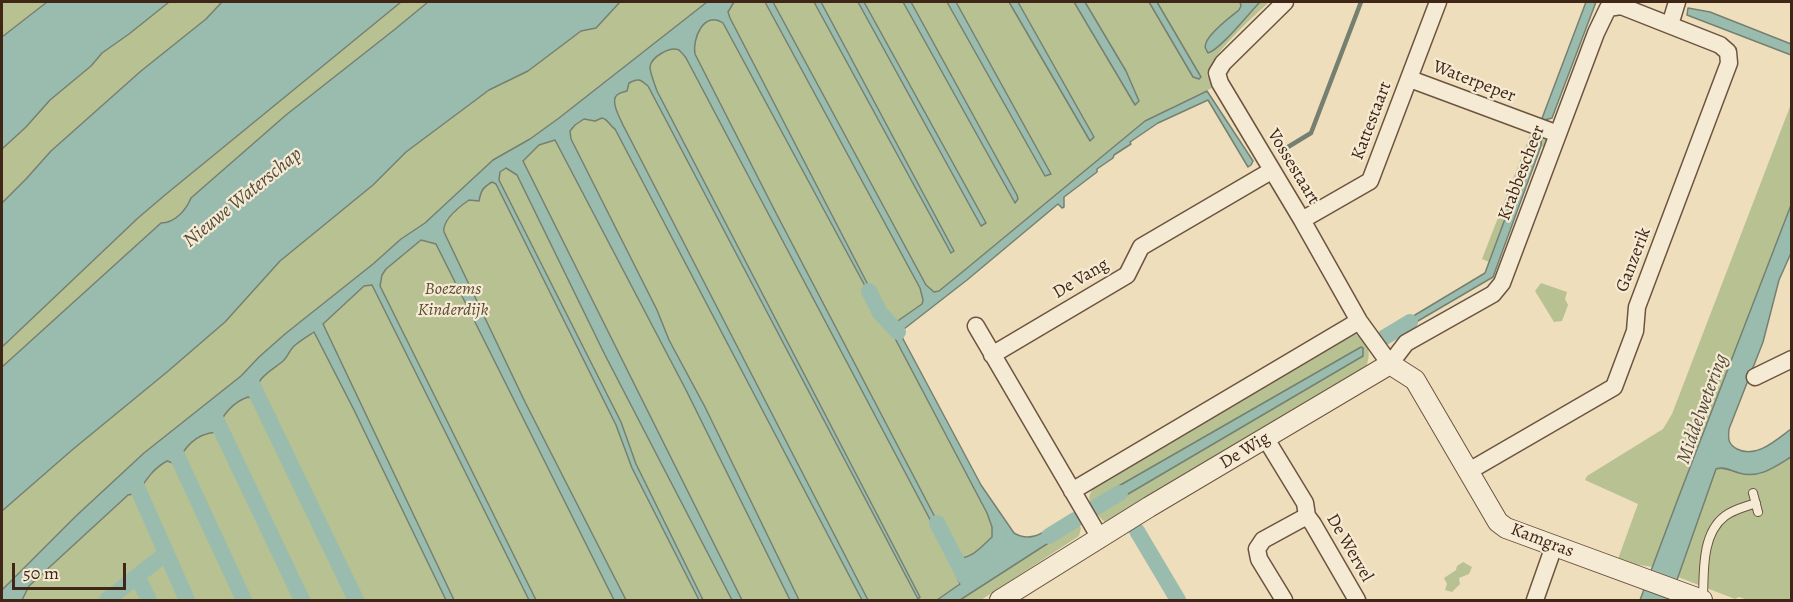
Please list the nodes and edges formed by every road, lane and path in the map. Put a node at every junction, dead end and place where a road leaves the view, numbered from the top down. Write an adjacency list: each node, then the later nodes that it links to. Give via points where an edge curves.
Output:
1 (1285, 2): 7 (street, Vossestaart, via 1223,63 1217,74)
2 (1438, 2): 5 (street, Kattestaart)
3 (1677, 2): 4 (street)
4 (1670, 25): 6 (street, Krabbescheer, via 1621,6 1608,8); 16 (street, Ganzerik, via 1720,45 1728,52 1729,63 1637,307 1635,331 1614,387)
5 (1410, 79): 6 (street, Waterpeper); 8 (street, Kattestaart, via 1370,181)
6 (1558, 134): 13 (street, Krabbescheer, via 1502,283 1493,294 1406,344)
7 (1271, 171): 8 (street, Vossestaart); 11 (street, De Vang, via 1142,247 1127,275)
8 (1302, 220): 9 (street, Vossestaart)
9 (1359, 321): 13 (street, Vossestaart); 17 (street)
10 (976, 326): 11 (street)
11 (992, 355): 17 (street)
12 (1791, 359): 14 (street)
13 (1390, 364): 15 (street, De Wig); 16 (street, Kamgras, via 1415,380)
14 (1755, 377)
15 (1266, 439): 19 (street, De Wervel, via 1305,503); 20 (street, De Wig)
16 (1469, 471): 21 (street, Kamgras, via 1498,522)
17 (1072, 490): 20 (street)
18 (1753, 493): 22 (lane, via 1757,508 1737,509 1716,526)
19 (1307, 516): 24 (street, De Wervel, via 1263,540 1257,549 1258,559); 25 (street, De Wervel)
20 (1100, 538): 23 (street, De Wig)
21 (1554, 546): 22 (street, Kamgras); 26 (street)
22 (1692, 598)
23 (1000, 600)
24 (1284, 600)
25 (1357, 600)
26 (1535, 600)

